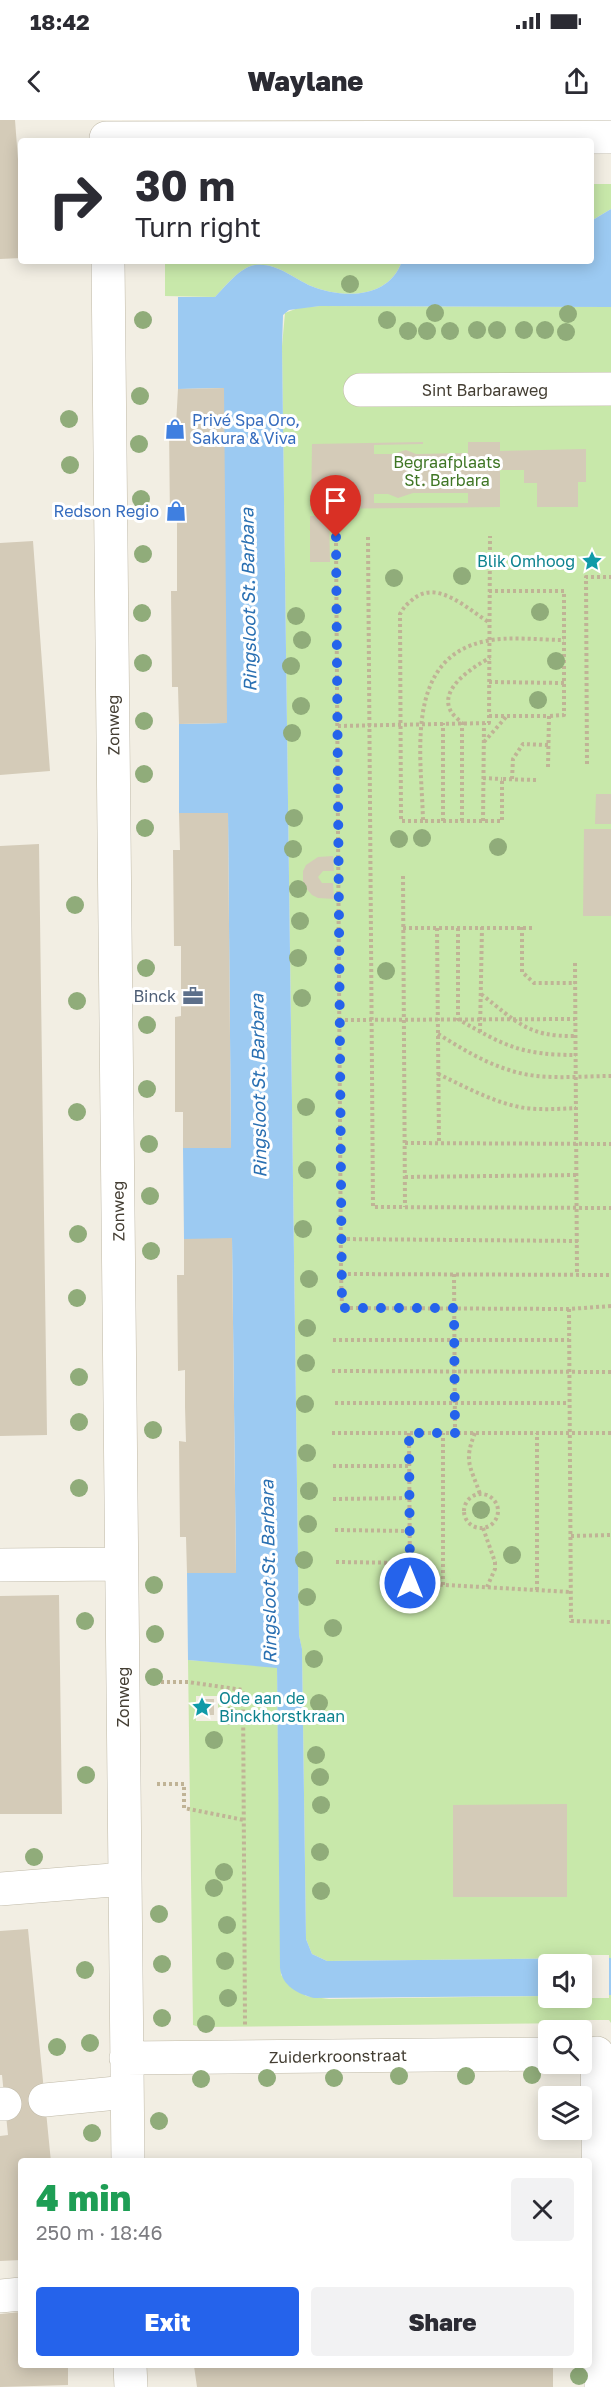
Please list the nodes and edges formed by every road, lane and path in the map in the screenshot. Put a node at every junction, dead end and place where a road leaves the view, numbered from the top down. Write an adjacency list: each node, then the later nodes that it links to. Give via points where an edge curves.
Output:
1 (106, 133): 2 (street)
2 (611, 137)
3 (108, 264): 113 (street, Zonweg)
4 (611, 389): 5 (street, Sint Barbaraweg)
5 (360, 390)
6 (490, 536): 10 (path)
7 (336, 537): 26 (path)
8 (368, 537): 25 (path)
9 (611, 577): 29 (path, via 586,577)
10 (489, 591): 11 (path); 13 (path, via 564,591)
11 (489, 623): 12 (path); 23 (path, via 435,591 418,594 402,609)
12 (489, 640): 13 (path); 14 (path); 24 (path, via 459,653 437,672 427,691)
13 (564, 640): 16 (path)
14 (489, 658): 15 (path); 21 (path, via 463,676 451,692 448,705)
15 (489, 682): 16 (path); 17 (path)
16 (564, 683): 19 (path, via 564,715)
17 (489, 716): 18 (path); 22 (path, via 489,723)
18 (508, 716): 19 (path); 27 (path)
19 (549, 716): 28 (path)
20 (443, 723): 21 (path); 24 (path); 35 (path)
21 (462, 723): 22 (path); 36 (path)
22 (484, 723): 27 (path)
23 (400, 724): 24 (path); 25 (path); 38 (path, via 401,821)
24 (422, 724): 38 (path)
25 (369, 725): 26 (path); 53 (path)
26 (338, 726): 52 (path)
27 (484, 742): 31 (path)
28 (548, 745): 30 (path); 33 (path, via 523,744 513,759)
29 (587, 764)
30 (548, 767)
31 (483, 778): 32 (path); 37 (path)
32 (502, 779): 33 (path); 37 (path, via 502,821)
33 (512, 779): 34 (path)
34 (536, 780)
35 (442, 821): 36 (path); 38 (path)
36 (462, 821): 37 (path)
37 (483, 821)
38 (423, 822)
39 (403, 876): 42 (path)
40 (482, 927): 41 (path); 44 (path); 48 (path)
41 (522, 927): 45 (path); 47 (path, via 522,972 534,983)
42 (403, 928): 43 (path); 54 (path)
43 (437, 928): 44 (path); 55 (path)
44 (458, 928): 49 (path)
45 (533, 928)
46 (575, 963): 47 (path)
47 (575, 983): 51 (path)
48 (481, 994): 50 (path); 56 (path)
49 (458, 1019): 55 (path); 56 (path); 57 (path)
50 (513, 1019): 51 (path); 56 (path); 59 (path, via 540,1034)
51 (575, 1019): 59 (path)
52 (339, 1020): 53 (path); 74 (path)
53 (372, 1020): 54 (path); 71 (path, via 373,1207)
54 (404, 1020): 55 (path); 65 (path)
55 (438, 1020): 58 (path)
56 (481, 1020): 57 (path)
57 (480, 1032): 60 (path, via 528,1053)
58 (438, 1034): 61 (path); 62 (path, via 510,1071)
59 (575, 1036): 60 (path)
60 (576, 1055): 62 (path)
61 (438, 1074): 64 (path, via 515,1106); 66 (path)
62 (576, 1076): 63 (path); 64 (path)
63 (611, 1076)
64 (576, 1108): 67 (path)
65 (405, 1143): 66 (path); 70 (path)
66 (439, 1143): 67 (path)
67 (577, 1144): 68 (path); 69 (path)
68 (611, 1144)
69 (577, 1175): 70 (path); 72 (path)
70 (405, 1177): 71 (path)
71 (405, 1207): 72 (path)
72 (577, 1208): 73 (path); 75 (path)
73 (611, 1209)
74 (340, 1239): 75 (path); 76 (path)
75 (578, 1241): 78 (path)
76 (341, 1274): 77 (path); 81 (path, via 342,1308)
77 (454, 1274): 78 (path); 81 (path)
78 (577, 1274): 79 (path)
79 (611, 1275)
80 (611, 1306): 82 (path)
81 (454, 1308): 82 (path); 84 (path)
82 (568, 1309): 85 (path)
83 (333, 1340): 84 (path)
84 (454, 1340): 85 (path); 87 (path)
85 (569, 1340): 88 (path)
86 (332, 1371): 87 (path)
87 (455, 1371): 88 (path); 91 (path)
88 (569, 1371): 89 (path); 92 (path)
89 (611, 1372)
90 (335, 1403): 91 (path)
91 (455, 1403): 92 (path); 96 (path)
92 (570, 1403): 99 (path)
93 (332, 1433): 94 (path)
94 (409, 1433): 95 (path); 102 (path)
95 (443, 1433): 96 (path); 115 (path)
96 (455, 1433): 97 (path)
97 (475, 1433): 98 (path); 103 (path, via 468,1464)
98 (537, 1433): 99 (path); 117 (path)
99 (569, 1433): 100 (path); 110 (path)
100 (611, 1433)
101 (333, 1466): 102 (path)
102 (409, 1467): 104 (path)
103 (480, 1494): 106 (path, via 494,1498 498,1508 496,1519); 106 (path, via 469,1499 464,1509 471,1525)
104 (409, 1498): 105 (path); 108 (path)
105 (333, 1499)
106 (483, 1528): 116 (path, via 495,1562)
107 (335, 1530): 108 (path)
108 (410, 1531): 112 (path)
109 (611, 1535): 110 (path)
110 (571, 1536): 118 (path)
111 (336, 1562): 112 (path)
112 (410, 1563): 115 (path, via 410,1583)
113 (122, 1564): 114 (street); 121 (street, Zonweg)
114 (0, 1565)
115 (443, 1585): 116 (path)
116 (488, 1587): 117 (path)
117 (537, 1590): 118 (path)
118 (571, 1592): 119 (path, via 571,1621)
119 (611, 1622)
120 (188, 1682): 122 (path, via 243,1690)
121 (124, 1785): 122 (path, via 184,1784 184,1808); 123 (street, Zonweg)
122 (244, 1820): 127 (path)
123 (125, 1879): 124 (street); 128 (street, Zonweg)
124 (0, 1889)
125 (597, 2053): 136 (street)
126 (538, 2054): 127 (street, Zuiderkroonstraat)
127 (245, 2057): 128 (street, Zuiderkroonstraat)
128 (126, 2058): 129 (street, Zonweg)
129 (127, 2092): 130 (street); 131 (street, Zonweg)
130 (45, 2100)
131 (128, 2158)
132 (18, 2294): 133 (street)
133 (0, 2296)
134 (130, 2368): 135 (street)
135 (131, 2387)
136 (601, 2387)

